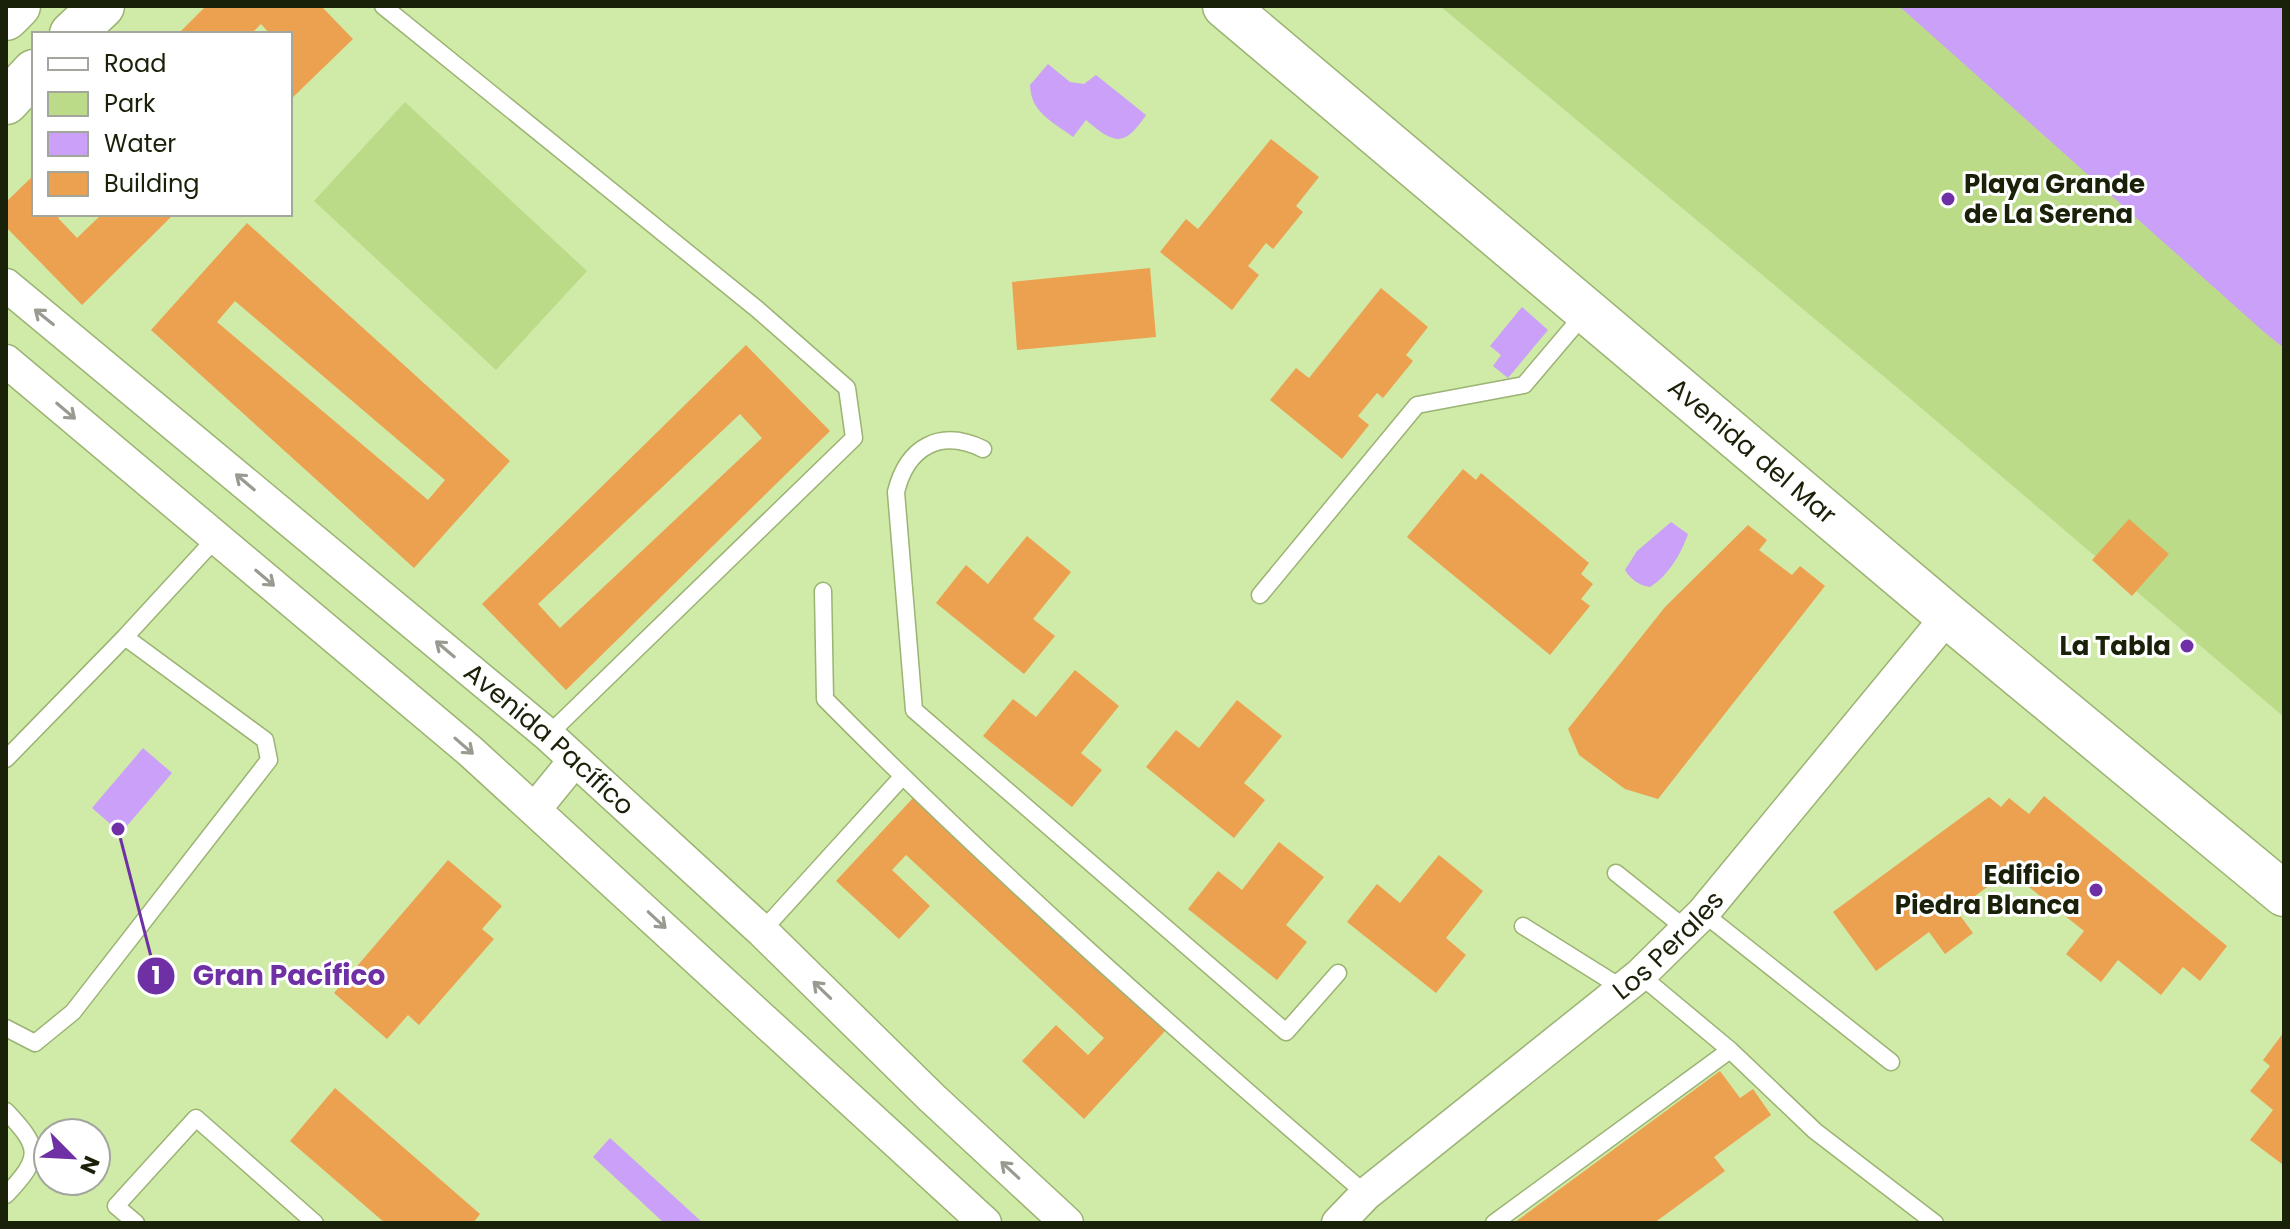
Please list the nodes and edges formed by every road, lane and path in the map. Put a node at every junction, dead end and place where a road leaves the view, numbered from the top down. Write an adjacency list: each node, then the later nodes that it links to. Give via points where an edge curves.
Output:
1 (18, 6): 5 (main road)
2 (102, 6): 6 (main road)
3 (383, 6): 18 (lane, via 847,388 854,438)
4 (1225, 6): 10 (main road, Avenida del Mar)
5 (6, 18)
6 (74, 32)
7 (32, 74): 8 (main road)
8 (6, 102)
9 (6, 285): 18 (street, Avenida Pacífico, one-way to 9)
10 (1587, 310): 15 (lane, via 1524,385 1417,405); 16 (main road, Avenida del Mar)
11 (6, 361): 13 (street, one-way to 13)
12 (983, 449): 28 (lane, via 951,439 934,442 919,450 900,476 896,492 914,710 1286,1032)
13 (217, 537): 17 (lane); 22 (street, one-way to 22)
14 (823, 591): 21 (lane, via 825,699)
15 (1260, 595)
16 (1948, 616): 24 (main road, Avenida del Mar); 25 (street, Los Perales)
17 (125, 637): 19 (lane); 30 (lane, via 265,740 269,760 73,1012 35,1043)
18 (548, 735): 20 (street, Avenida Pacífico)
19 (6, 759)
20 (575, 760): 22 (street); 27 (street, Avenida Pacífico)
21 (902, 777): 27 (lane); 34 (lane, via 1189,1041)
22 (535, 809): 38 (street, one-way to 38)
23 (1616, 873): 25 (lane)
24 (2284, 894)
25 (1695, 921): 29 (street, Los Perales); 32 (lane)
26 (1523, 926): 29 (lane)
27 (762, 931): 39 (street, Avenida Pacífico, one-way to 27)
28 (1338, 973)
29 (1631, 981): 31 (lane); 34 (street, Los Perales)
30 (6, 1028)
31 (1730, 1050): 41 (lane); 42 (lane, via 1815,1131)
32 (1891, 1062)
33 (6, 1111): 35 (lane, via 33,1148 26,1174)
34 (1366, 1194): 40 (street, Los Perales)
35 (6, 1195)
36 (136, 1223): 37 (lane, via 116,1206 196,1118)
37 (315, 1223)
38 (985, 1223)
39 (1067, 1223)
40 (1338, 1223)
41 (1494, 1223)
42 (1935, 1223)

